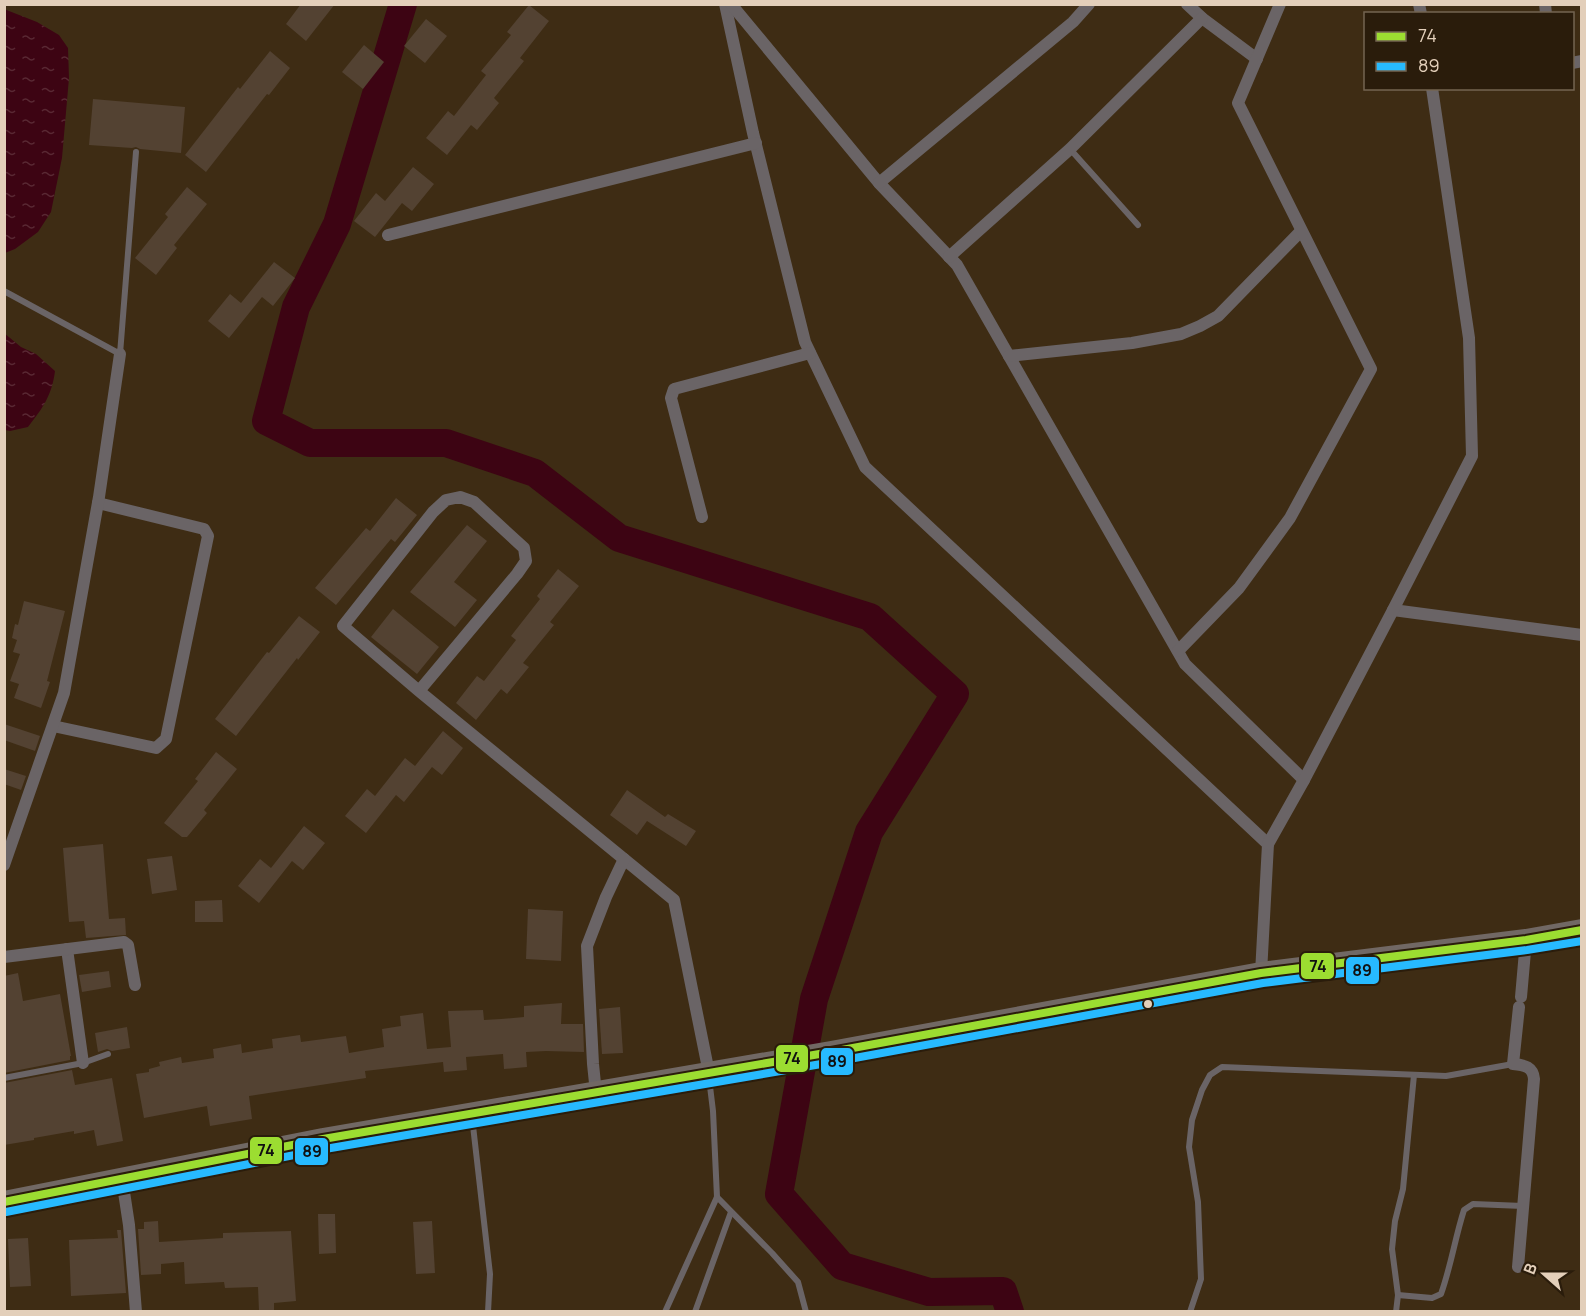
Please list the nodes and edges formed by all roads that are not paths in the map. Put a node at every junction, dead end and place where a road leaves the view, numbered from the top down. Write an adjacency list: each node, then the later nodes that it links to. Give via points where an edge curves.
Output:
1 (725, 4): 9 (street)
2 (731, 4): 12 (street)
3 (1089, 4): 12 (street, via 1073,22)
4 (1187, 4): 6 (street)
5 (1280, 4): 7 (street)
6 (1202, 18): 7 (street); 10 (street)
7 (1257, 59): 14 (street, via 1238,103)
8 (1432, 90): 23 (street, via 1469,338 1472,456)
9 (756, 143): 15 (street); 18 (street)
10 (1070, 149): 13 (lane); 16 (street)
11 (136, 152): 19 (lane)
12 (879, 183): 16 (street)
13 (1138, 225)
14 (1301, 231): 20 (street, via 1218,316 1182,334); 25 (street, via 1371,369 1290,518 1239,588)
15 (388, 235)
16 (949, 257): 20 (street)
17 (4, 291): 19 (lane)
18 (810, 353): 22 (street, via 674,389 671,398); 29 (street, via 865,467)
19 (120, 354): 21 (street)
20 (1009, 356): 25 (street)
21 (98, 504): 27 (street, via 64,693); 27 (street, via 204,529 208,536 166,739 156,748)
22 (702, 517)
23 (1393, 610): 24 (street); 28 (street)
24 (1581, 635)
25 (1178, 651): 28 (street, via 1185,664)
26 (419, 691): 26 (street, via 343,626 433,513 446,500 460,497 474,501 524,548 526,561); 30 (street)
27 (52, 726): 31 (street)
28 (1304, 780): 29 (street)
29 (1268, 844): 36 (street)
30 (624, 859): 41 (street, via 674,900); 44 (street, via 587,946)
31 (4, 865)
32 (1581, 930): 33 (highway)
33 (1526, 940): 36 (highway); 40 (street)
34 (67, 949): 35 (street); 37 (street, via 124,942 128,945); 39 (street)
35 (4, 957)
36 (1261, 973): 41 (highway)
37 (135, 985)
38 (108, 1054): 39 (lane)
39 (83, 1063): 43 (lane)
40 (1514, 1064): 42 (lane, via 1446,1076); 49 (street, via 1531,1069 1534,1079)
41 (709, 1073): 44 (highway); 47 (lane)
42 (1414, 1075): 52 (lane, via 1403,1189 1392,1249); 58 (lane, via 1222,1067 1210,1075 1192,1120 1189,1147 1198,1202 1201,1279)
43 (4, 1078)
44 (596, 1093): 45 (highway)
45 (472, 1114): 46 (highway); 54 (lane, via 489,1274)
46 (122, 1179): 48 (highway); 53 (street)
47 (717, 1197): 50 (lane); 55 (lane)
48 (4, 1202)
49 (1523, 1206): 51 (street); 52 (lane, via 1473,1204 1464,1210 1441,1294 1432,1298)
50 (730, 1212): 56 (lane); 57 (lane, via 798,1282)
51 (1518, 1267)
52 (1398, 1295): 59 (lane)
53 (136, 1311)
54 (488, 1311)
55 (665, 1311)
56 (695, 1311)
57 (806, 1311)
58 (1190, 1311)
59 (1396, 1311)

